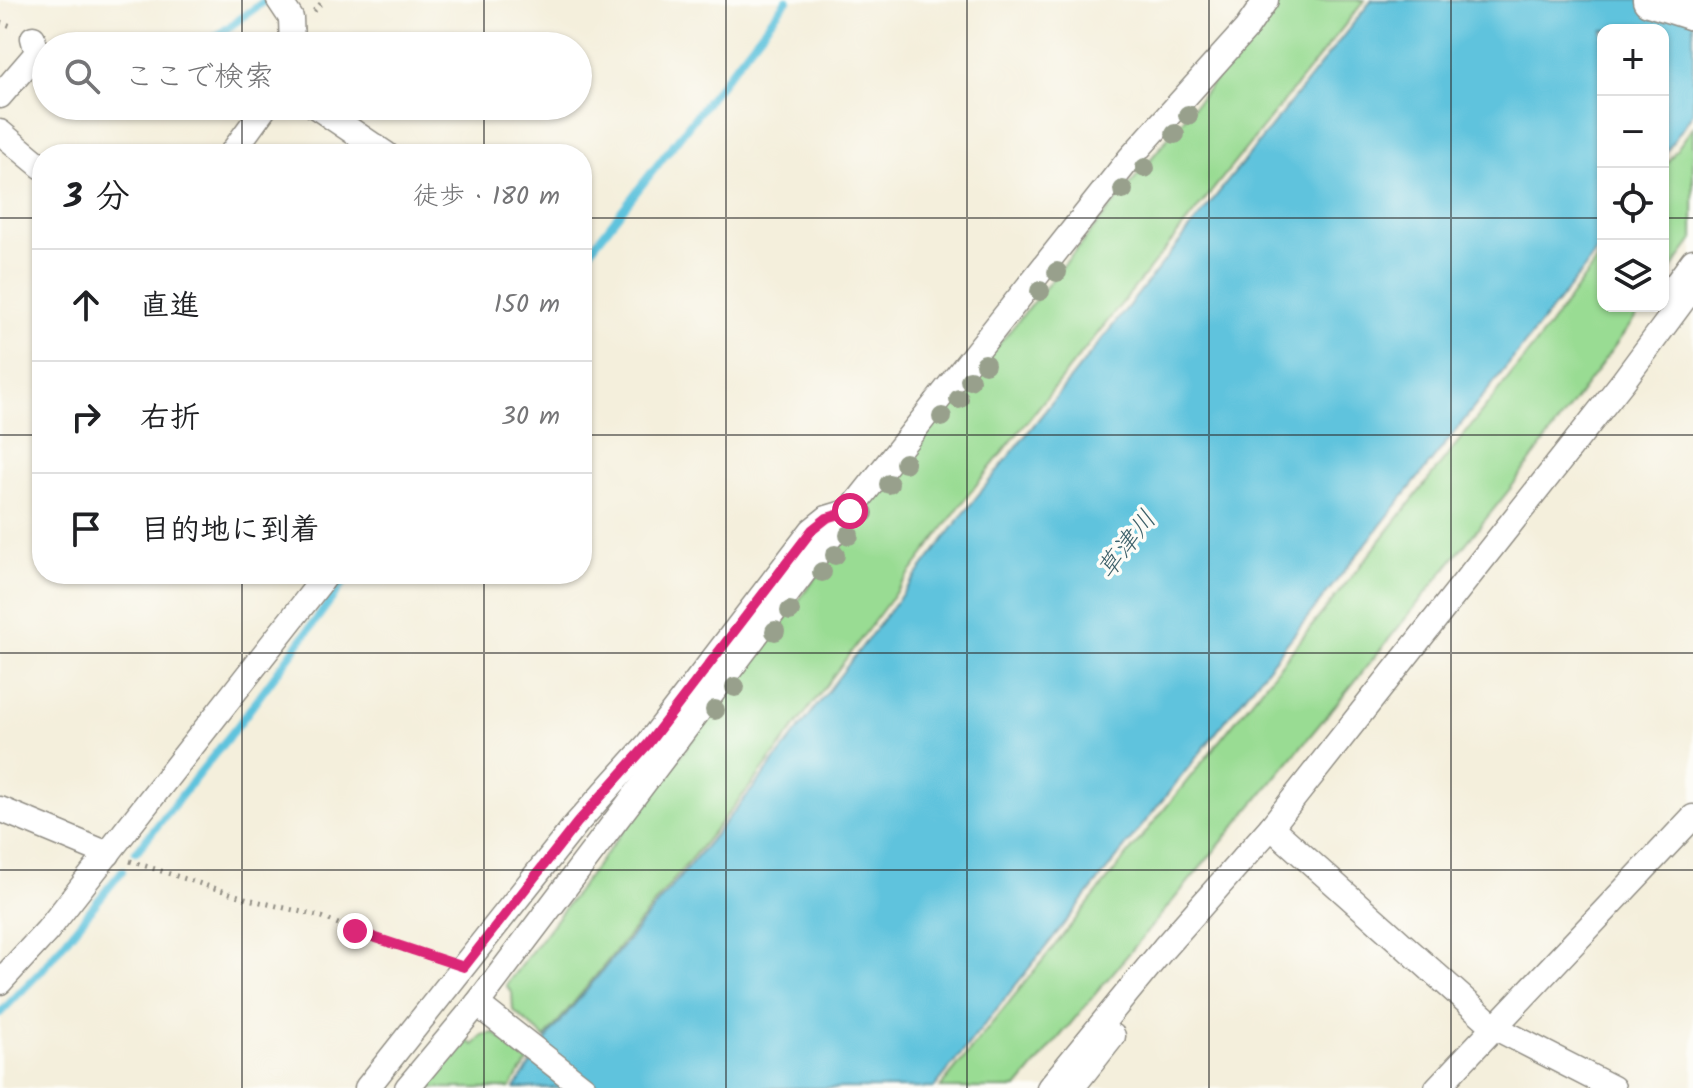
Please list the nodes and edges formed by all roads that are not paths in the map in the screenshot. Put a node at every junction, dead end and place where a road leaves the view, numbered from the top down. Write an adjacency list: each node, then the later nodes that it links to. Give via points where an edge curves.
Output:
1 (279, 0): 5 (street, via 291,18)
2 (1266, 0): 18 (street, via 1130,158)
3 (1649, 0): 4 (street)
4 (1693, 14)
5 (292, 32)
6 (32, 59): 7 (street)
7 (0, 96)
8 (256, 120): 11 (street)
9 (336, 120): 12 (street)
10 (0, 132): 13 (street)
11 (238, 144)
12 (371, 144)
13 (32, 159)
14 (1693, 261): 16 (street)
15 (1693, 287): 22 (street)
16 (1669, 294)
17 (1656, 312): 25 (street)
18 (850, 511): 27 (street); 29 (street, via 827,518 812,530 648,744 577,823)
19 (319, 584): 23 (street)
20 (0, 809): 23 (street)
21 (1693, 817): 28 (street)
22 (1271, 827): 24 (street); 28 (street)
23 (108, 854): 26 (street)
24 (1240, 864): 25 (street); 34 (street, via 1203,922)
25 (1174, 929): 32 (street); 33 (street)
26 (0, 982)
27 (477, 1004): 30 (street); 31 (street)
28 (1496, 1028): 35 (street); 36 (street)
29 (367, 1088)
30 (407, 1088)
31 (584, 1088)
32 (1033, 1088)
33 (1049, 1088)
34 (1072, 1088)
35 (1437, 1088)
36 (1613, 1088)

